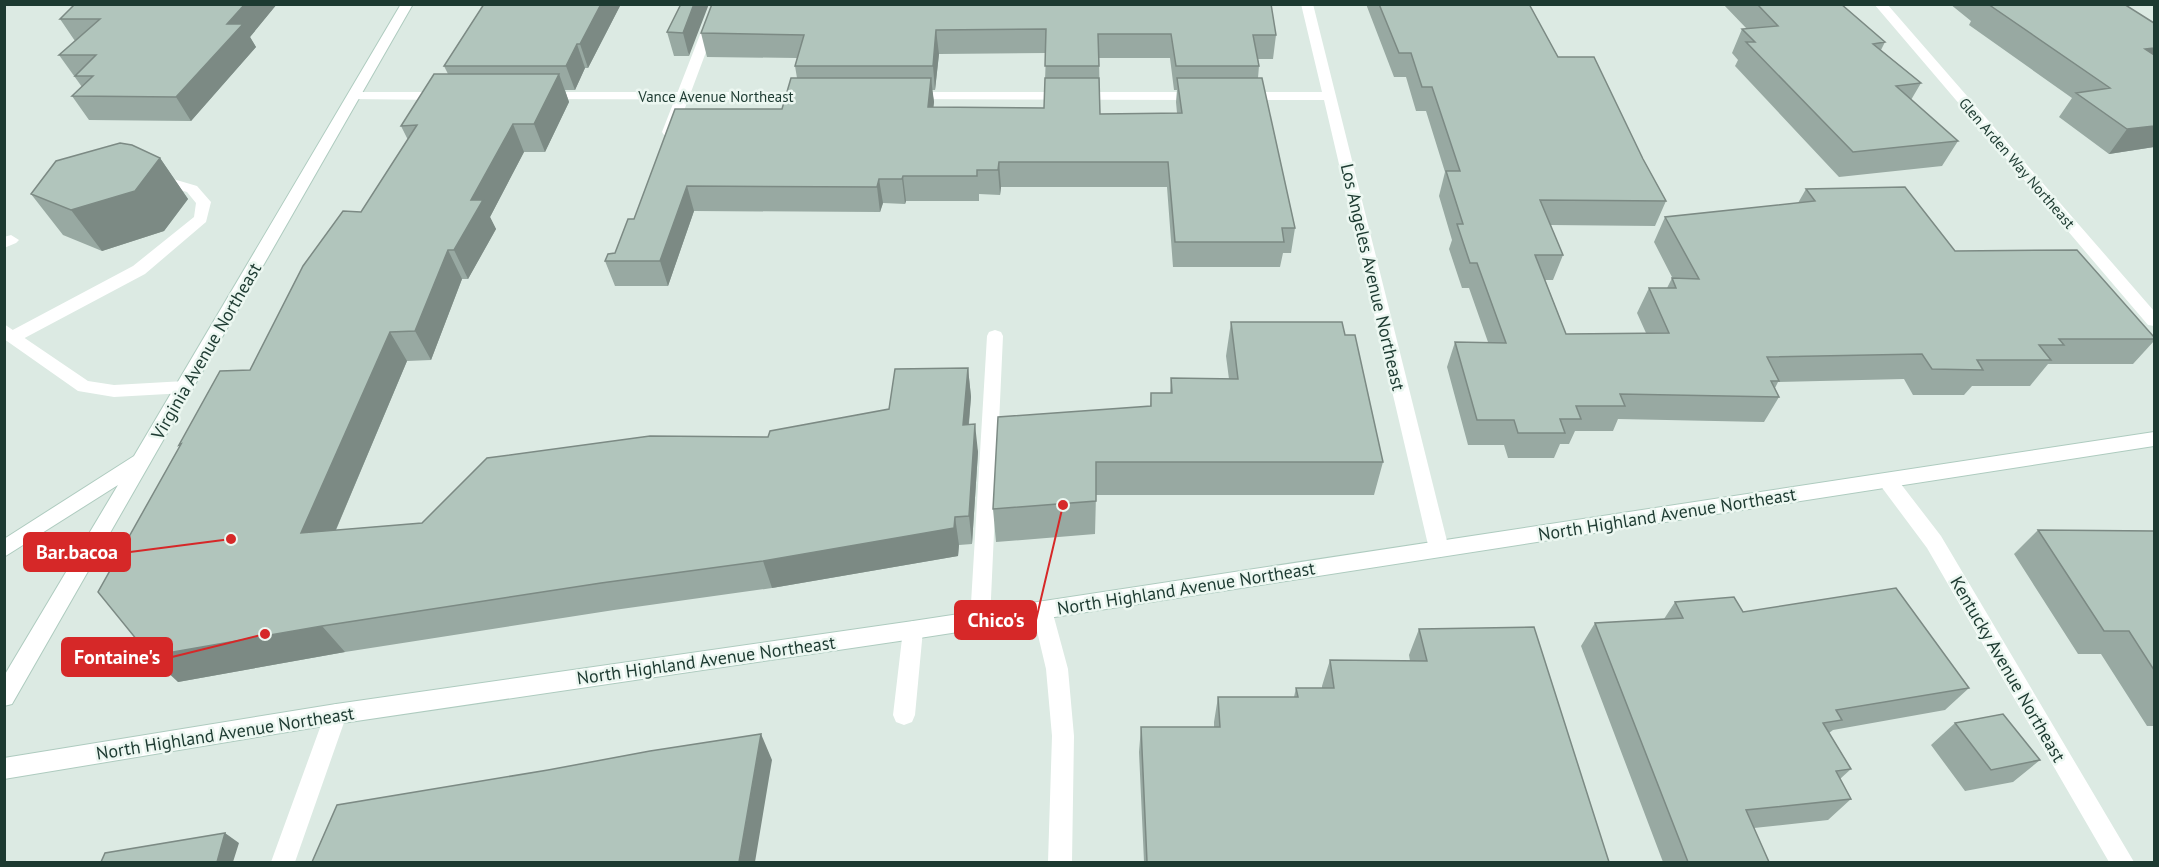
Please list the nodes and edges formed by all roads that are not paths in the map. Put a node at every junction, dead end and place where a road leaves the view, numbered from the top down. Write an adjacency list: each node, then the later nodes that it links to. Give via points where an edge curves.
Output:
1 (407, 4): 5 (street, Virginia Avenue Northeast)
2 (718, 4): 8 (street)
3 (1307, 4): 11 (street, Los Angeles Avenue Northeast)
4 (1880, 4): 14 (street, Glen Arden Way Northeast)
5 (354, 96): 6 (street); 17 (street, Virginia Avenue Northeast)
6 (460, 96)
7 (530, 96): 8 (street, Vance Avenue Northeast)
8 (682, 96): 9 (street, Vance Avenue Northeast); 12 (street)
9 (825, 96)
10 (897, 96): 11 (street)
11 (1329, 96): 22 (street, Los Angeles Avenue Northeast)
12 (665, 142)
13 (144, 175): 15 (street, via 192,189 204,202 201,219 139,270)
14 (2154, 321)
15 (9, 333): 17 (street, via 84,387 114,391)
16 (995, 336): 24 (street)
17 (185, 387): 19 (street, Virginia Avenue Northeast)
18 (2154, 439): 20 (street, North Highland Avenue Northeast)
19 (142, 460): 21 (street); 26 (street, Virginia Avenue Northeast)
20 (1887, 480): 22 (street, North Highland Avenue Northeast); 32 (street, Kentucky Avenue Northeast, via 1934,542)
21 (4, 549)
22 (1438, 549): 23 (street, North Highland Avenue Northeast)
23 (1042, 610): 24 (street, North Highland Avenue Northeast); 31 (street, via 1057,669 1063,736)
24 (980, 620): 25 (street, North Highland Avenue Northeast)
25 (913, 630): 27 (street, North Highland Avenue Northeast); 28 (street)
26 (4, 697)
27 (336, 714): 29 (street, North Highland Avenue Northeast); 30 (street)
28 (904, 715)
29 (4, 769)
30 (283, 862)
31 (1060, 862)
32 (2122, 862)

